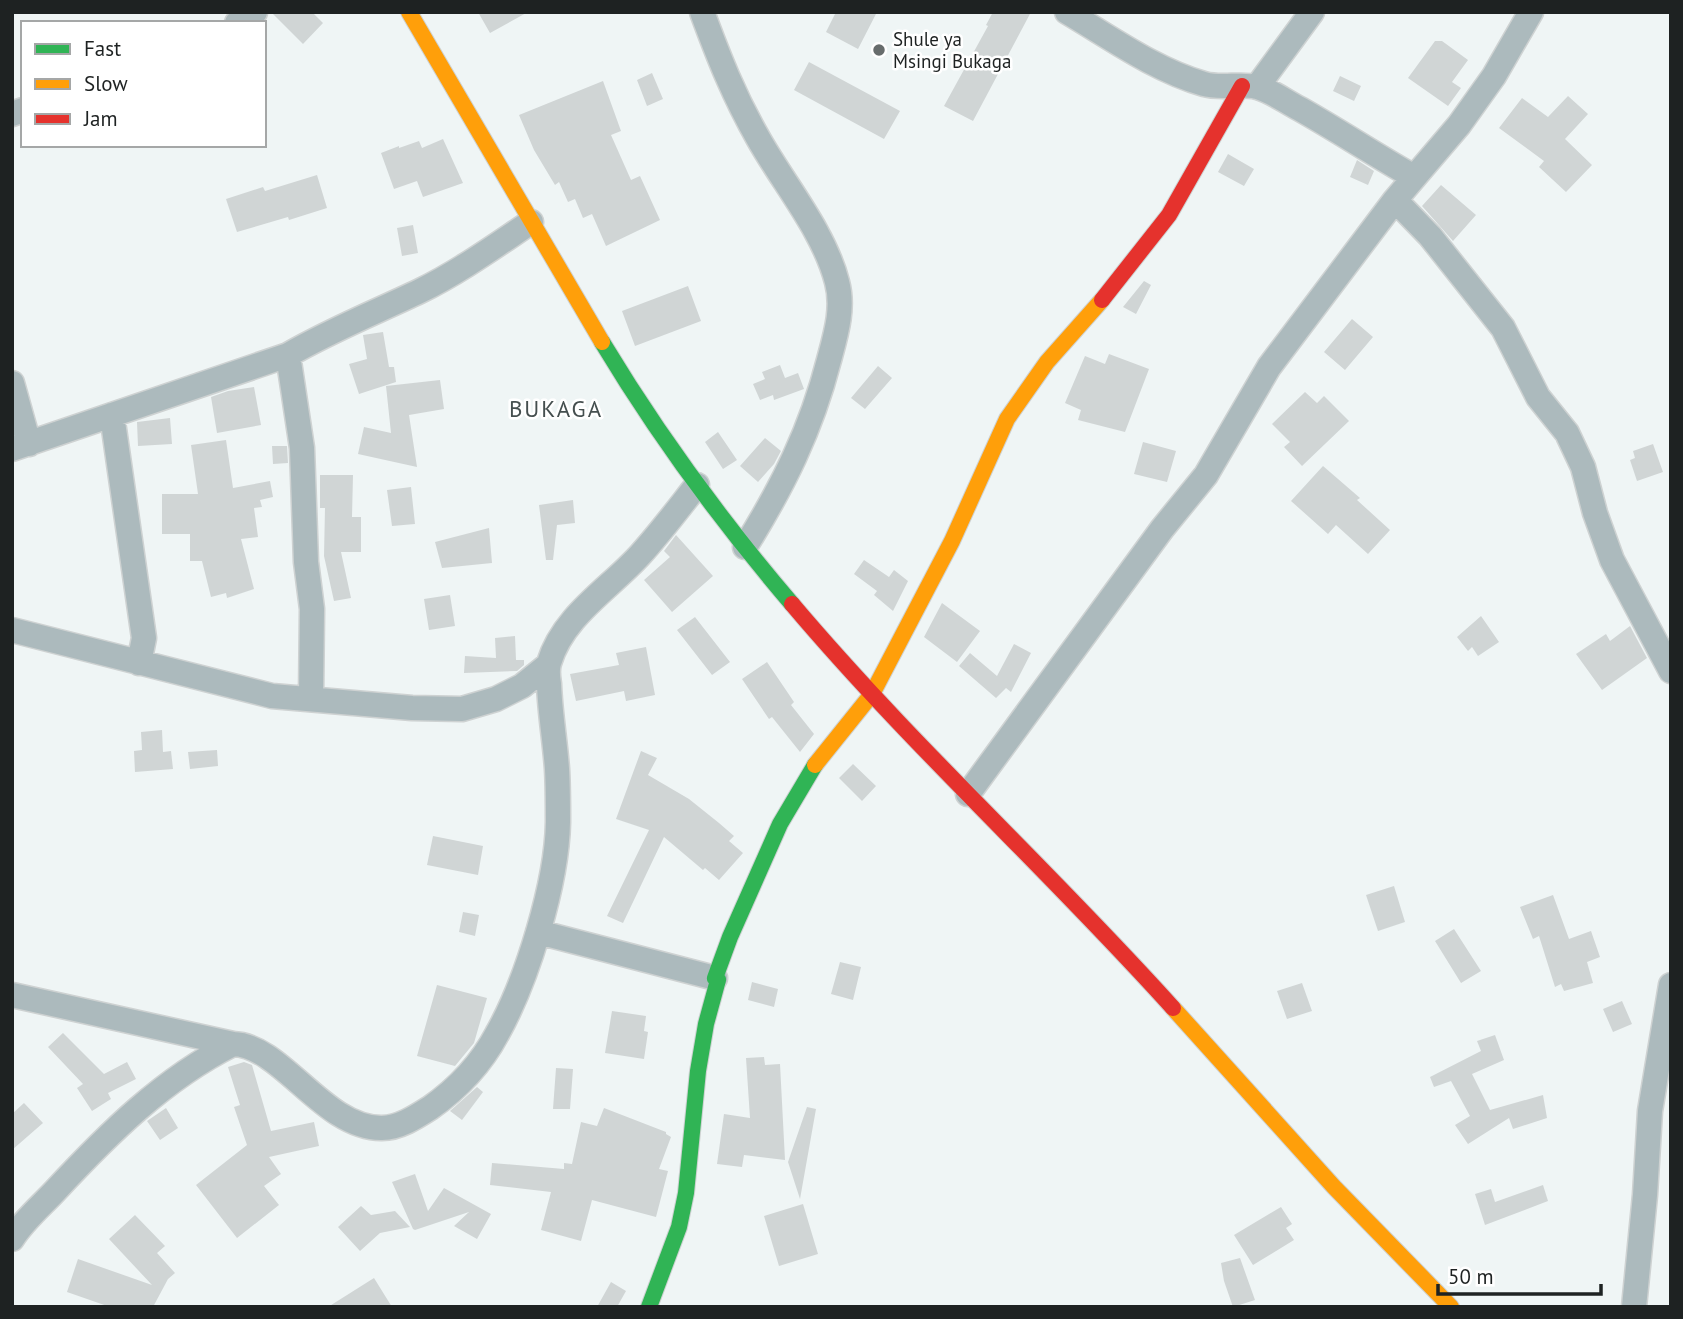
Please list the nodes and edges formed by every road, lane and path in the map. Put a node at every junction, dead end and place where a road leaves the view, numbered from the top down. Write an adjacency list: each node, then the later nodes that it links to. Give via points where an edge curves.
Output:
1 (410, 12): 9 (street)
2 (702, 12): 15 (street, via 726,77 821,242 841,301 818,404 776,498)
3 (1068, 12): 6 (street, via 1184,77 1207,85)
4 (1312, 12): 6 (street)
5 (1531, 12): 7 (street, via 1494,76)
6 (1249, 86): 7 (street, via 1336,129); 20 (street, via 1169,215 1113,288 1047,362 1007,419)
7 (1414, 177): 8 (street)
8 (1395, 200): 19 (street, via 1430,236 1503,328 1538,397 1567,433 1583,467 1612,560); 22 (street, via 1269,367 1206,475)
9 (531, 222): 10 (street, via 434,284 327,332); 14 (street, via 618,368)
10 (288, 355): 12 (street); 21 (street, via 302,448 312,609)
11 (12, 383): 13 (street)
12 (112, 415): 13 (street); 17 (street, via 144,638)
13 (20, 446)
14 (697, 485): 15 (street); 18 (street, via 639,557 578,614)
15 (745, 547): 20 (street)
16 (12, 630): 17 (street)
17 (139, 663): 21 (street, via 272,696)
18 (548, 665): 21 (street, via 522,686 462,709); 23 (street, via 558,825 551,883)
19 (1671, 671)
20 (872, 694): 22 (street); 24 (street, via 813,768 780,824)
21 (311, 699)
22 (968, 794): 30 (street, via 1085,912 1334,1186)
23 (538, 932): 24 (street); 27 (street, via 497,1035 451,1094 412,1120 384,1129 362,1126 323,1103 255,1048)
24 (715, 978): 29 (street, via 698,1071 686,1194 679,1227)
25 (1671, 985): 31 (street, via 1650,1111)
26 (12, 995): 27 (street)
27 (233, 1044): 28 (street, via 140,1107)
28 (12, 1239)
29 (649, 1307)
30 (1451, 1307)
31 (1634, 1307)

